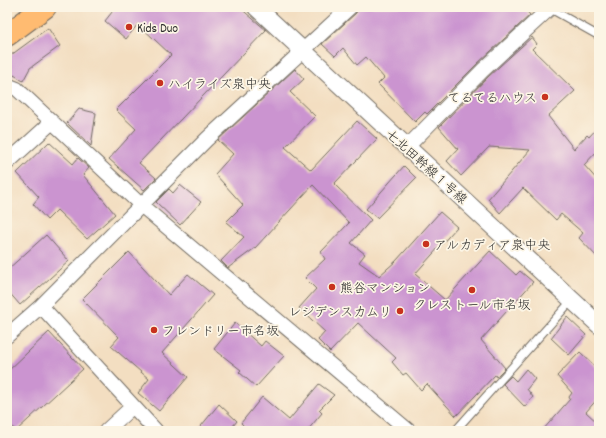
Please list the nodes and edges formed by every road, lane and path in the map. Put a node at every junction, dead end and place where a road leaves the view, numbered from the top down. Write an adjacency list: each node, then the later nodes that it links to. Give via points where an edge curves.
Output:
1 (45, 7): 5 (main road)
2 (256, 7): 7 (street, 七北田幹線１号線)
3 (350, 7): 7 (street)
4 (548, 8): 6 (lane); 10 (street)
5 (7, 34)
6 (599, 36)
7 (302, 50): 10 (street, 七北田幹線１号線); 12 (street, via 206,139)
8 (7, 85): 9 (street, via 17,89)
9 (52, 122): 11 (street); 12 (street)
10 (407, 147): 13 (street, 七北田幹線１号線)
11 (7, 164)
12 (142, 206): 14 (street); 20 (street)
13 (573, 300): 15 (street, 七北田幹線１号線); 21 (lane)
14 (41, 306): 16 (street); 17 (street)
15 (599, 324)
16 (7, 336)
17 (133, 406): 18 (street); 19 (street)
18 (106, 431)
19 (156, 431)
20 (409, 431)
21 (455, 431)

